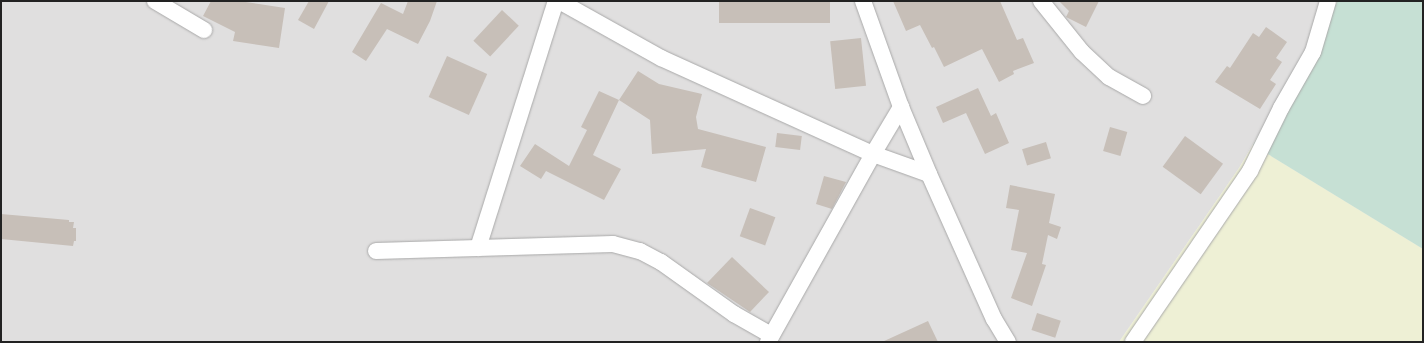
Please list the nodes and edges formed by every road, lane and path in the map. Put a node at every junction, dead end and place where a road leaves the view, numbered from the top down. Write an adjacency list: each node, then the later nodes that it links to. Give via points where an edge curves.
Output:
1 (155, 1): 6 (street)
2 (557, 1): 9 (street, via 661,58); 11 (street)
3 (863, 1): 8 (street)
4 (1041, 1): 7 (street, via 1082,52 1109,77)
5 (1328, 1): 15 (street, via 1313,52 1281,108 1250,172)
6 (204, 30)
7 (1143, 96)
8 (901, 107): 9 (street); 10 (street)
9 (873, 154): 10 (street); 13 (street)
10 (929, 174): 14 (street, via 994,319)
11 (478, 248): 12 (street); 13 (street, via 613,244 640,251 661,262)
12 (376, 251)
13 (770, 339)
14 (1008, 342)
15 (1133, 342)

